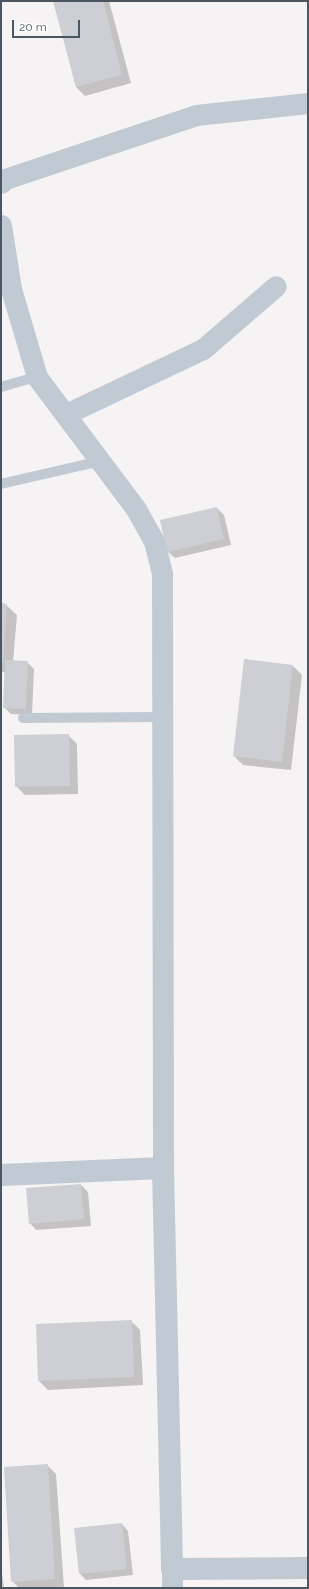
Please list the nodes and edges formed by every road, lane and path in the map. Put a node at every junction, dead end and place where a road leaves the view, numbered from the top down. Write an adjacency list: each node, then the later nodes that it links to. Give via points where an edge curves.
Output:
1 (308, 103): 2 (street, via 196,114 5,179)
2 (1, 183)
3 (1, 225): 5 (street)
4 (276, 286): 8 (street, via 203,349)
5 (6, 291): 6 (street)
6 (37, 377): 7 (lane); 8 (street)
7 (1, 387)
8 (66, 414): 9 (street)
9 (101, 461): 10 (lane); 11 (street, via 136,509 154,541 162,574)
10 (1, 484)
11 (162, 717): 12 (lane); 13 (street)
12 (23, 718)
13 (163, 1168): 14 (street); 16 (street)
14 (1, 1175)
15 (308, 1568): 16 (street)
16 (172, 1578)

